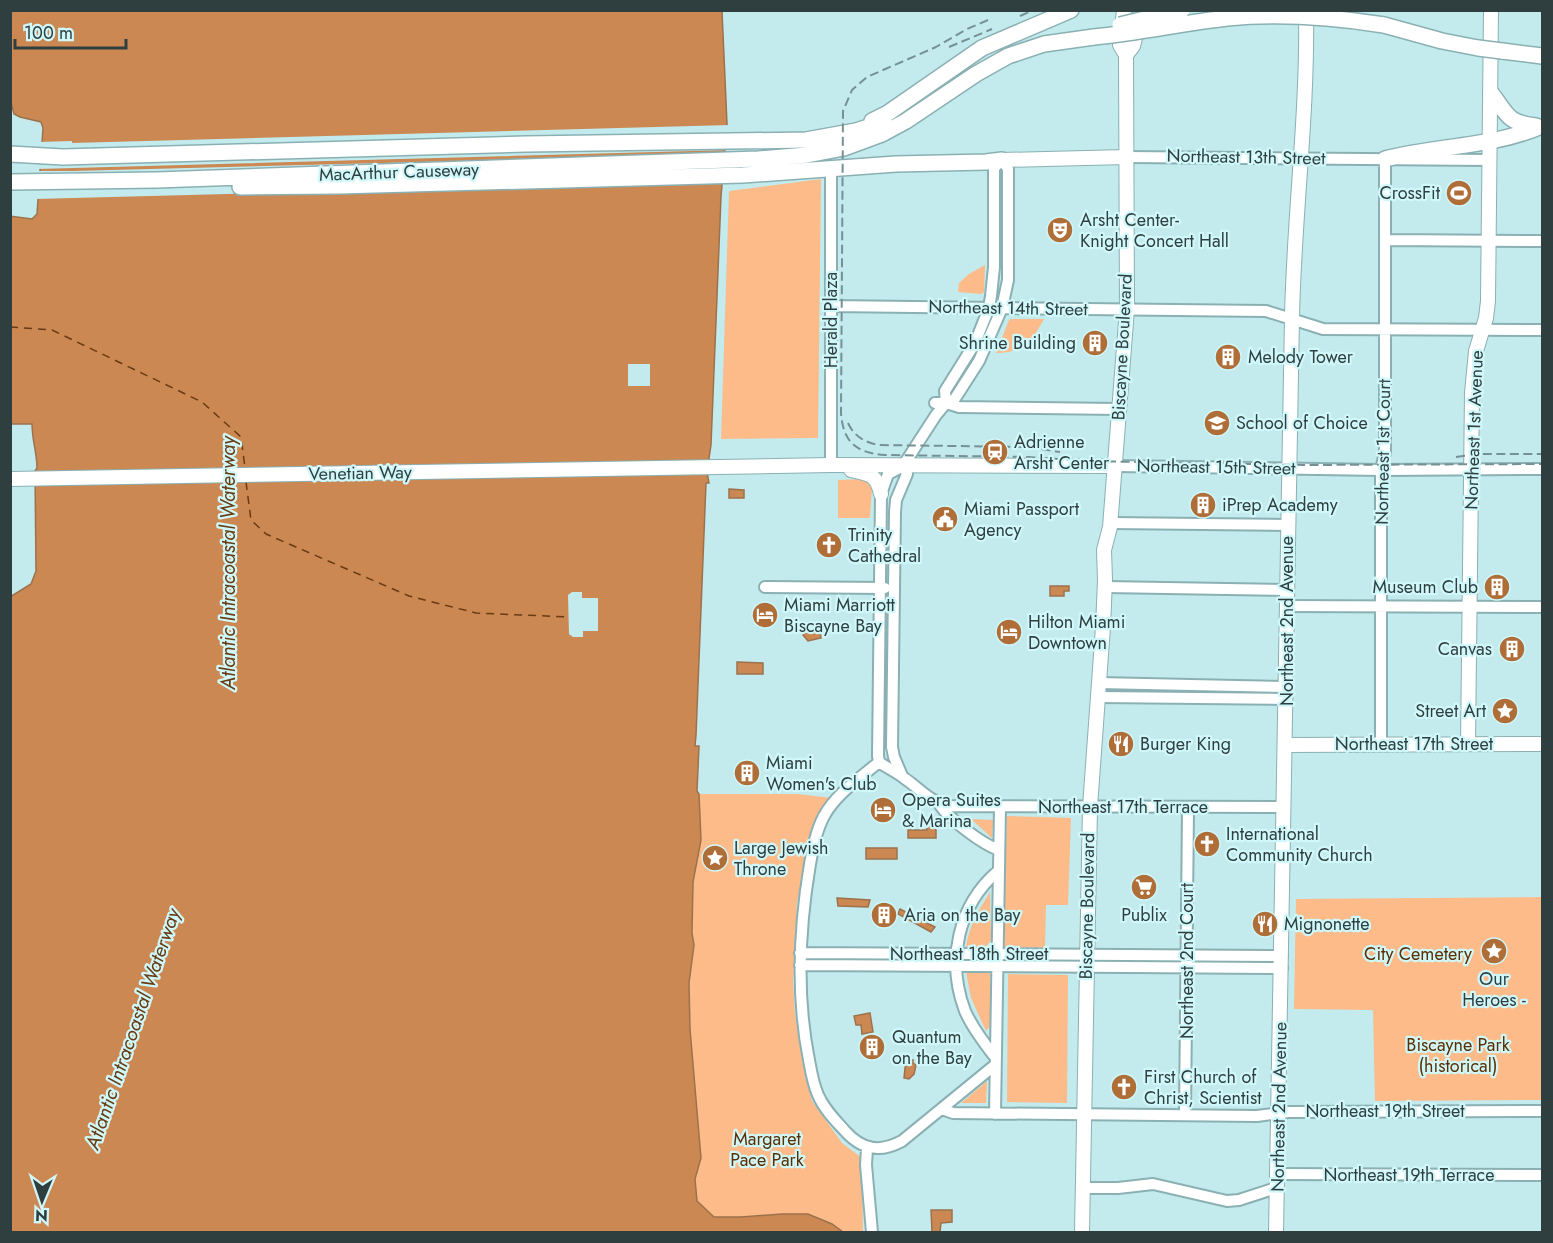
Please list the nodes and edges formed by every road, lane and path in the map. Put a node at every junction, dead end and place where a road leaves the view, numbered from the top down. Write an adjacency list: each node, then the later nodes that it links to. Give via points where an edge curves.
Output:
1 (1071, 10): 12 (highway, via 982,48 888,113)
2 (1124, 10): 8 (main road, Biscayne Boulevard, via 1120,45)
3 (1182, 10): 7 (highway, bridge)
4 (1306, 10): 16 (main road, Northeast 2nd Avenue, via 1306,93)
5 (1491, 10): 10 (main road, Northeast 1st Avenue)
6 (1141, 11): 8 (main road, Biscayne Boulevard, via 1133,46)
7 (1094, 32): 9 (highway, bridge, via 1267,16 1367,22 1478,48); 12 (highway, via 1047,33 1009,45 897,115); 21 (highway, MacArthur Causeway, via 1008,56 906,121 837,150 742,159)
8 (1126, 55): 15 (main road, Biscayne Boulevard)
9 (1542, 56)
10 (1491, 93): 11 (highway, via 1510,119); 13 (main road, Northeast 1st Avenue)
11 (1541, 126): 13 (highway)
12 (851, 132): 14 (highway, MacArthur Causeway, via 814,139 742,142)
13 (1490, 139): 17 (highway); 19 (main road, Northeast 1st Avenue)
14 (10, 155)
15 (1126, 157): 16 (street, Northeast 13th Street); 18 (main road, Northeast 13th Street); 31 (main road, Biscayne Boulevard)
16 (1300, 158): 17 (street, Northeast 13th Street); 32 (main road, Northeast 2nd Avenue)
17 (1385, 159): 19 (street, Northeast 13th Street); 25 (street, Northeast 1st Court)
18 (1002, 160): 21 (highway, via 743,175 311,187 179,187); 23 (street, via 994,168); 24 (street, via 1008,170)
19 (1489, 160): 26 (main road, Northeast 1st Avenue)
20 (831, 175): 28 (street, Herald Plaza)
21 (158, 180): 22 (highway, MacArthur Causeway)
22 (10, 182)
23 (994, 229): 24 (street); 29 (street)
24 (1008, 229): 30 (street, via 1008,280)
25 (1385, 240): 26 (street); 33 (street, Northeast 1st Court)
26 (1489, 241): 27 (street); 34 (main road, Northeast 1st Avenue, via 1488,309)
27 (1542, 241)
28 (831, 306): 29 (street, Northeast 14th Street); 38 (street, Herald Plaza)
29 (989, 308): 30 (street, Northeast 14th Street); 36 (street, via 975,343)
30 (1002, 308): 31 (street, Northeast 14th Street); 36 (street, via 979,361 954,400)
31 (1127, 309): 32 (street, Northeast 14th Street, via 1266,311); 37 (main road, Biscayne Boulevard)
32 (1292, 321): 33 (street, Northeast 14th Street, via 1323,329); 42 (main road, Northeast 2nd Avenue)
33 (1384, 330): 34 (street, Northeast 14th Street); 45 (street, Northeast 1st Court)
34 (1482, 330): 35 (street, Northeast 14th Street); 43 (main road, Northeast 1st Avenue, via 1473,369)
35 (1542, 330)
36 (941, 403): 37 (street, via 958,407); 39 (street)
37 (1119, 409): 41 (main road, Biscayne Boulevard)
38 (831, 465): 39 (main road, Northeast 15th Street); 40 (main road, Northeast 15th Street); 47 (main road, via 873,477)
39 (903, 465): 41 (main road, Northeast 15th Street); 47 (street, via 888,474); 53 (street, via 907,474 896,500)
40 (710, 466): 46 (main road, Venetian Way)
41 (1114, 466): 42 (street, Northeast 15th Street); 49 (main road, Biscayne Boulevard)
42 (1289, 469): 45 (street, Northeast 15th Street); 48 (main road, Northeast 2nd Avenue)
43 (1471, 469): 44 (street, Northeast 15th Street); 45 (street, Northeast 15th Street); 57 (main road, Northeast 1st Avenue)
44 (1542, 469)
45 (1382, 470): 56 (street, Northeast 1st Court)
46 (10, 479)
47 (881, 494): 52 (street)
48 (1288, 525): 49 (street); 54 (main road, Northeast 2nd Avenue)
49 (1110, 527): 50 (main road, Biscayne Boulevard, via 1104,550)
50 (1105, 584): 54 (street); 60 (main road, Biscayne Boulevard)
51 (765, 587): 52 (street)
52 (880, 588): 53 (street); 59 (street)
53 (894, 588): 62 (street)
54 (1287, 590): 55 (main road, Northeast 2nd Avenue)
55 (1286, 606): 56 (street); 61 (main road, Northeast 2nd Avenue)
56 (1381, 607): 57 (street); 65 (street, Northeast 1st Court)
57 (1470, 607): 58 (street); 66 (main road, Northeast 1st Avenue)
58 (1542, 607)
59 (879, 665): 62 (street, via 885,669); 63 (street)
60 (1098, 690): 61 (street); 75 (main road, Biscayne Boulevard)
61 (1286, 693): 68 (main road, Northeast 2nd Avenue)
62 (893, 700): 63 (street, via 889,713); 69 (street)
63 (878, 720): 64 (street)
64 (878, 733): 69 (street); 70 (street)
65 (1381, 744): 66 (main road, Northeast 17th Street); 68 (main road, Northeast 17th Street)
66 (1468, 744): 67 (main road, Northeast 17th Street)
67 (1542, 744)
68 (1286, 745): 76 (main road, Northeast 2nd Avenue)
69 (892, 747): 71 (street)
70 (879, 762): 71 (street, Northeast 17th Terrace); 82 (street, via 831,806 817,832 804,901)
71 (902, 776): 72 (street, Northeast 17th Terrace)
72 (940, 804): 73 (street, Northeast 17th Terrace); 78 (street, Northeast 17th Terrace, via 946,815)
73 (961, 807): 74 (street, Northeast 17th Terrace); 78 (street, via 962,820)
74 (1000, 807): 75 (street, Northeast 17th Terrace); 79 (street)
75 (1090, 807): 77 (street, Northeast 17th Terrace); 85 (main road, Biscayne Boulevard)
76 (1284, 807): 77 (street, Northeast 17th Terrace); 86 (main road, Northeast 2nd Avenue)
77 (1188, 808): 81 (street, Northeast 2nd Court)
78 (970, 831): 79 (street, Northeast 17th Terrace)
79 (999, 850): 80 (street)
80 (998, 871): 83 (street, via 983,884 968,909 960,929); 84 (street)
81 (1187, 956): 85 (street, Northeast 18th Street); 86 (street, Northeast 18th Street); 87 (street, Northeast 2nd Court)
82 (800, 959): 83 (street, Northeast 18th Street); 95 (street, via 805,1039 817,1094 851,1138)
83 (957, 960): 84 (street, Northeast 18th Street); 88 (street, via 966,1011)
84 (997, 960): 85 (street, Northeast 18th Street); 88 (street)
85 (1086, 961): 87 (street, Northeast 18th Street); 92 (main road, Biscayne Boulevard)
86 (1282, 962): 87 (street, Northeast 18th Street); 93 (main road, Northeast 2nd Avenue)
87 (1187, 968): 94 (street, Northeast 2nd Court)
88 (995, 1061): 89 (street); 91 (street)
89 (942, 1109): 91 (street, Northeast 19th Street); 95 (street, via 892,1146)
90 (1542, 1111): 93 (street, Northeast 19th Street)
91 (995, 1114): 92 (street, Northeast 19th Street)
92 (1083, 1114): 94 (street, Northeast 19th Street); 98 (main road, Biscayne Boulevard)
93 (1277, 1114): 94 (street, Northeast 19th Street); 97 (main road, Northeast 2nd Avenue)
94 (1185, 1115)
95 (867, 1148): 99 (street)
96 (1542, 1175): 97 (street, Northeast 19th Terrace)
97 (1276, 1181): 98 (street, Northeast 19th Terrace, via 1252,1196 1227,1201 1153,1184); 101 (main road, Northeast 2nd Avenue)
98 (1082, 1188): 100 (main road, Biscayne Boulevard)
99 (872, 1233)
100 (1082, 1233)
101 (1276, 1233)

